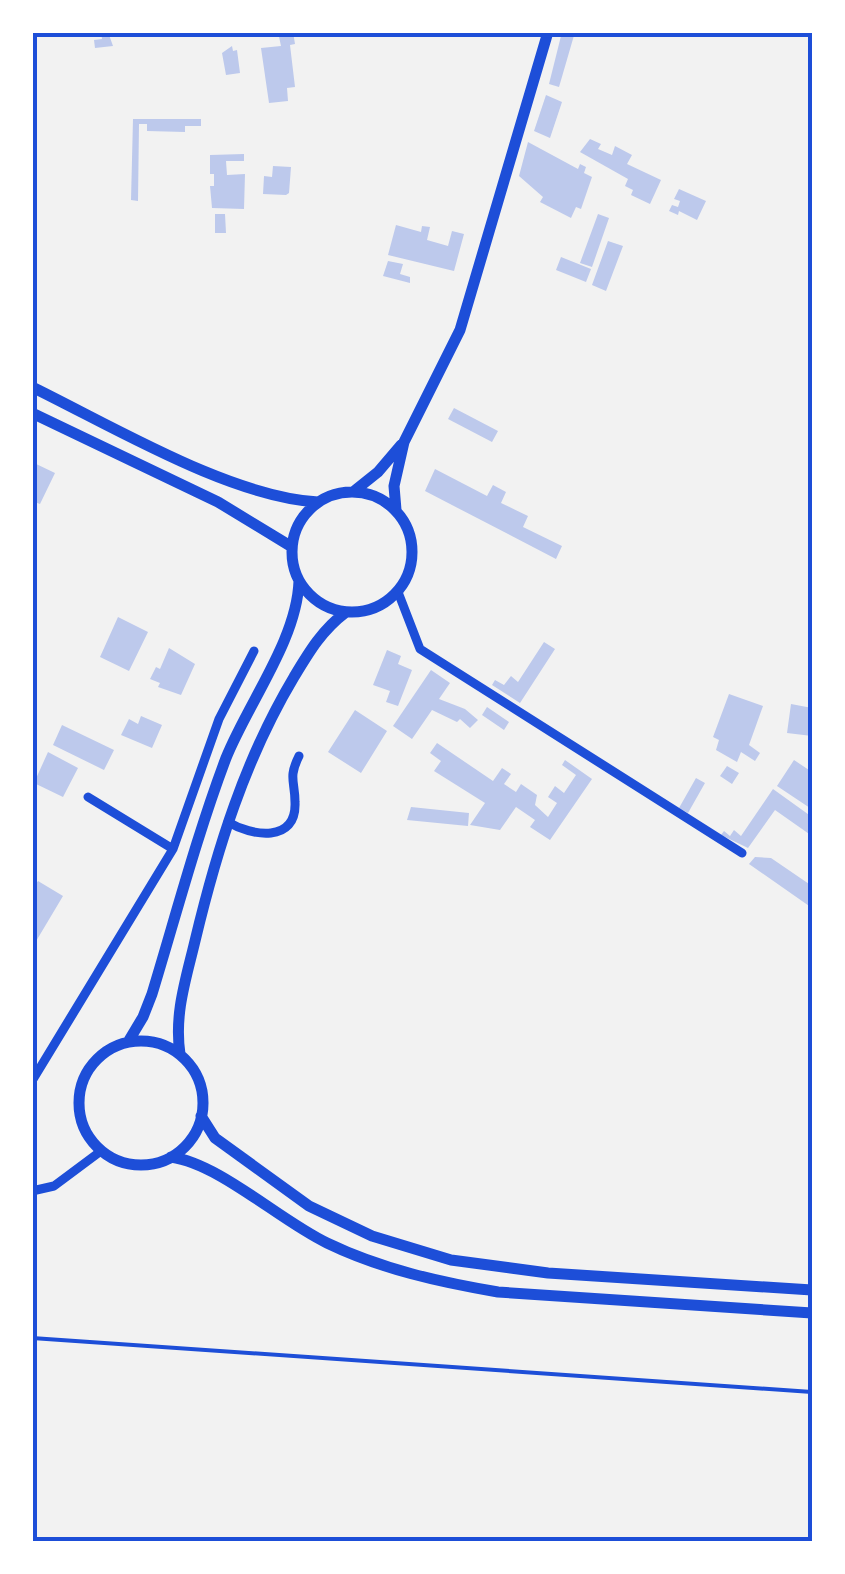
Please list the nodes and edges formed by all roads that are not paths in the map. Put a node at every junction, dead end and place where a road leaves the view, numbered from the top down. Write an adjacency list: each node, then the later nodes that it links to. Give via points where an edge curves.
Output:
1 (548, 32): 4 (main road, via 460,330)
2 (32, 387): 6 (main road, via 206,472 273,497)
3 (32, 413): 8 (main road, via 218,502)
4 (404, 442): 5 (main road); 7 (main road)
5 (354, 492): 6 (main road); 7 (main road)
6 (318, 502): 8 (main road, via 296,529)
7 (396, 510): 10 (main road, via 413,554)
8 (292, 546): 9 (main road)
9 (298, 581): 11 (main road, via 318,603); 18 (main road, via 288,630 228,754 152,994)
10 (398, 592): 11 (main road, via 374,608); 17 (street, via 420,649)
11 (346, 612): 15 (main road, via 314,644 278,704)
12 (254, 652): 16 (street, via 220,719)
13 (298, 756): 15 (street, via 290,779 296,804 286,826 256,834)
14 (88, 798): 16 (street)
15 (228, 822): 19 (main road, via 180,1000)
16 (173, 849): 20 (street)
17 (742, 853)
18 (128, 1042): 19 (main road, via 161,1044); 22 (main road, via 94,1062 78,1098 88,1136)
19 (180, 1054): 21 (main road, via 199,1080)
20 (33, 1078)
21 (202, 1116): 23 (main road, via 185,1147); 25 (main road, via 215,1138 309,1206 372,1236 451,1260)
22 (102, 1150): 23 (main road, via 135,1164); 24 (street, via 54,1186)
23 (171, 1157): 26 (main road, via 196,1163 326,1243 452,1284)
24 (32, 1191)
25 (812, 1290)
26 (812, 1313)
27 (32, 1338): 28 (lane)
28 (812, 1392)

